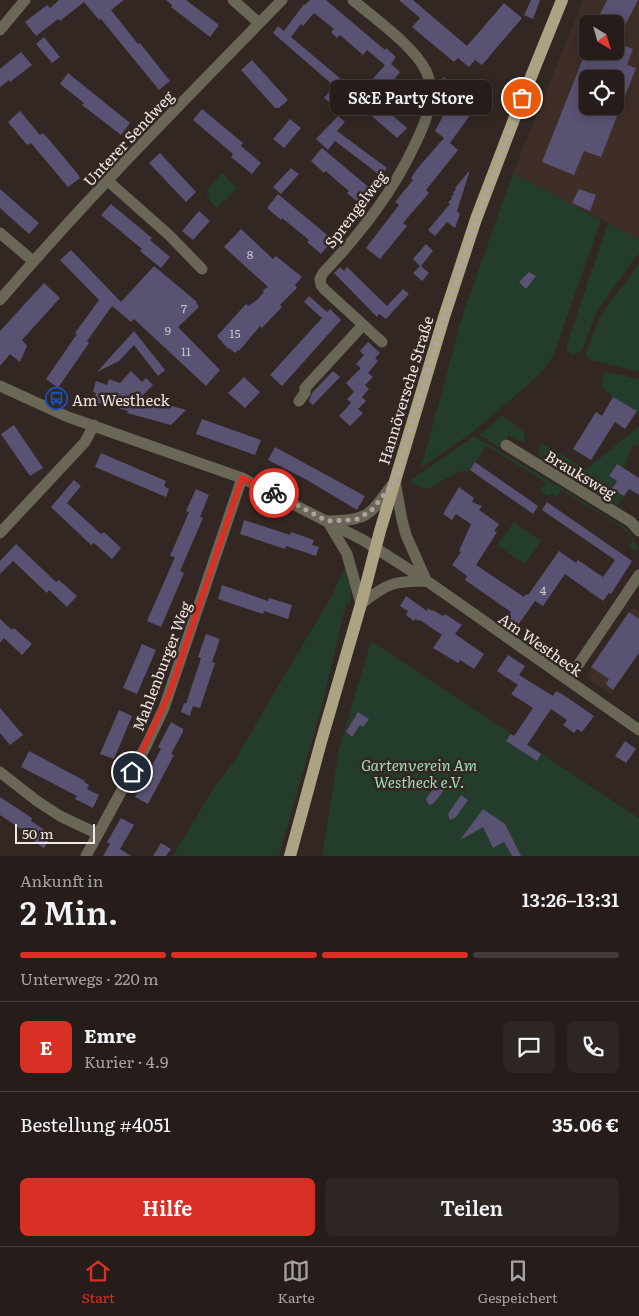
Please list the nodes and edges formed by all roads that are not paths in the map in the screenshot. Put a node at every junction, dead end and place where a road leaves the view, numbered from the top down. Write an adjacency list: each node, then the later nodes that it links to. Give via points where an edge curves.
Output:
1 (25, 0): 7 (street)
2 (233, 0): 6 (street)
3 (282, 0): 6 (street, Unterer Sendweg)
4 (353, 0): 13 (street, Sprengelweg, via 418,58 430,83 430,108 407,163 385,200 320,279 324,289)
5 (562, 0): 20 (main road, Hannöversche Straße, via 476,219)
6 (259, 23): 8 (street, Unterer Sendweg)
7 (0, 30)
8 (108, 181): 10 (street, Unterer Sendweg); 11 (street)
9 (0, 233): 10 (street)
10 (33, 261): 12 (street, Unterer Sendweg)
11 (202, 269)
12 (0, 300)
13 (363, 325): 14 (street); 16 (street, via 305,388)
14 (382, 342)
15 (0, 386): 17 (street, Am Westheck, via 68,417)
16 (299, 401)
17 (94, 425): 19 (street, Am Westheck); 23 (street, via 85,442)
18 (506, 445): 22 (street, Brauksweg, via 631,522)
19 (242, 478): 21 (street, Am Westheck); 31 (street, Mahlenburger Weg, via 164,708)
20 (395, 481): 21 (street, via 378,505 365,516); 24 (main road, Hannöversche Straße); 26 (street, Am Westheck, via 406,536)
21 (327, 521): 24 (street, Am Westheck); 27 (street, via 347,554)
22 (639, 531)
23 (0, 532)
24 (376, 548): 26 (street, Am Westheck); 27 (main road, Hannöversche Straße)
25 (639, 575): 28 (street)
26 (427, 581): 27 (street, via 389,584); 28 (street, Am Westheck)
27 (362, 604): 33 (main road, Hannöversche Straße)
28 (568, 680): 29 (street, Am Westheck)
29 (639, 730)
30 (0, 772): 31 (street, via 60,816)
31 (98, 834): 32 (street, Mahlenburger Weg)
32 (86, 856)
33 (290, 856)

